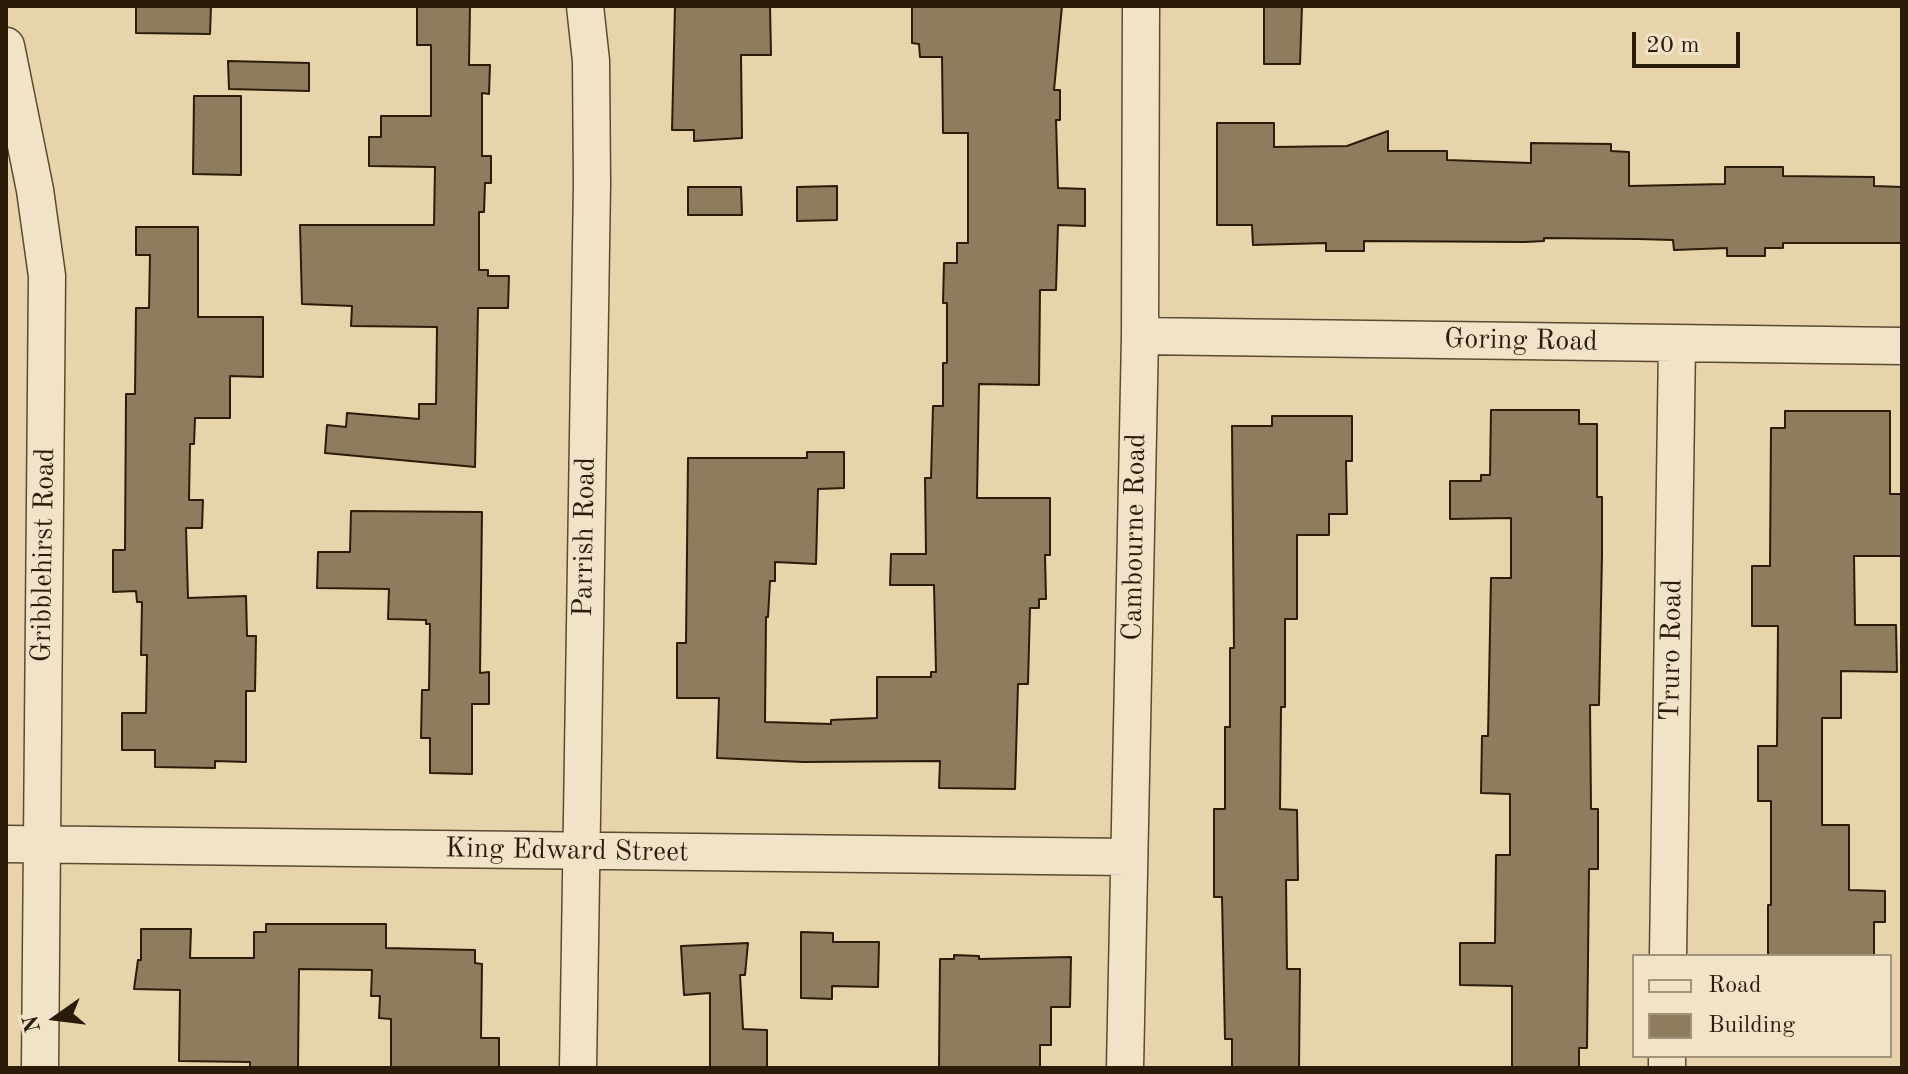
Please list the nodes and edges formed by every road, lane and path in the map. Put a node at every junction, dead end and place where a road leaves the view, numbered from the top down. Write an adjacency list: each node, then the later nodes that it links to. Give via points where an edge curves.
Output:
1 (585, 6): 9 (street, Parrish Road, via 592,184)
2 (1141, 6): 4 (street, Cambourne Road)
3 (6, 46): 8 (street, Gribblehirst Road, via 47,276)
4 (1140, 336): 5 (street, Goring Road); 10 (street, Cambourne Road)
5 (1677, 344): 6 (street, Goring Road); 11 (street, Truro Road)
6 (1902, 346)
7 (6, 844): 8 (street, King Edward Street)
8 (42, 844): 9 (street, King Edward Street); 12 (street, Gribblehirst Road)
9 (580, 851): 10 (street, King Edward Street); 13 (street, Parrish Road)
10 (1128, 857): 14 (street, Cambourne Road)
11 (1668, 954)
12 (40, 1068)
13 (578, 1068)
14 (1125, 1068)

